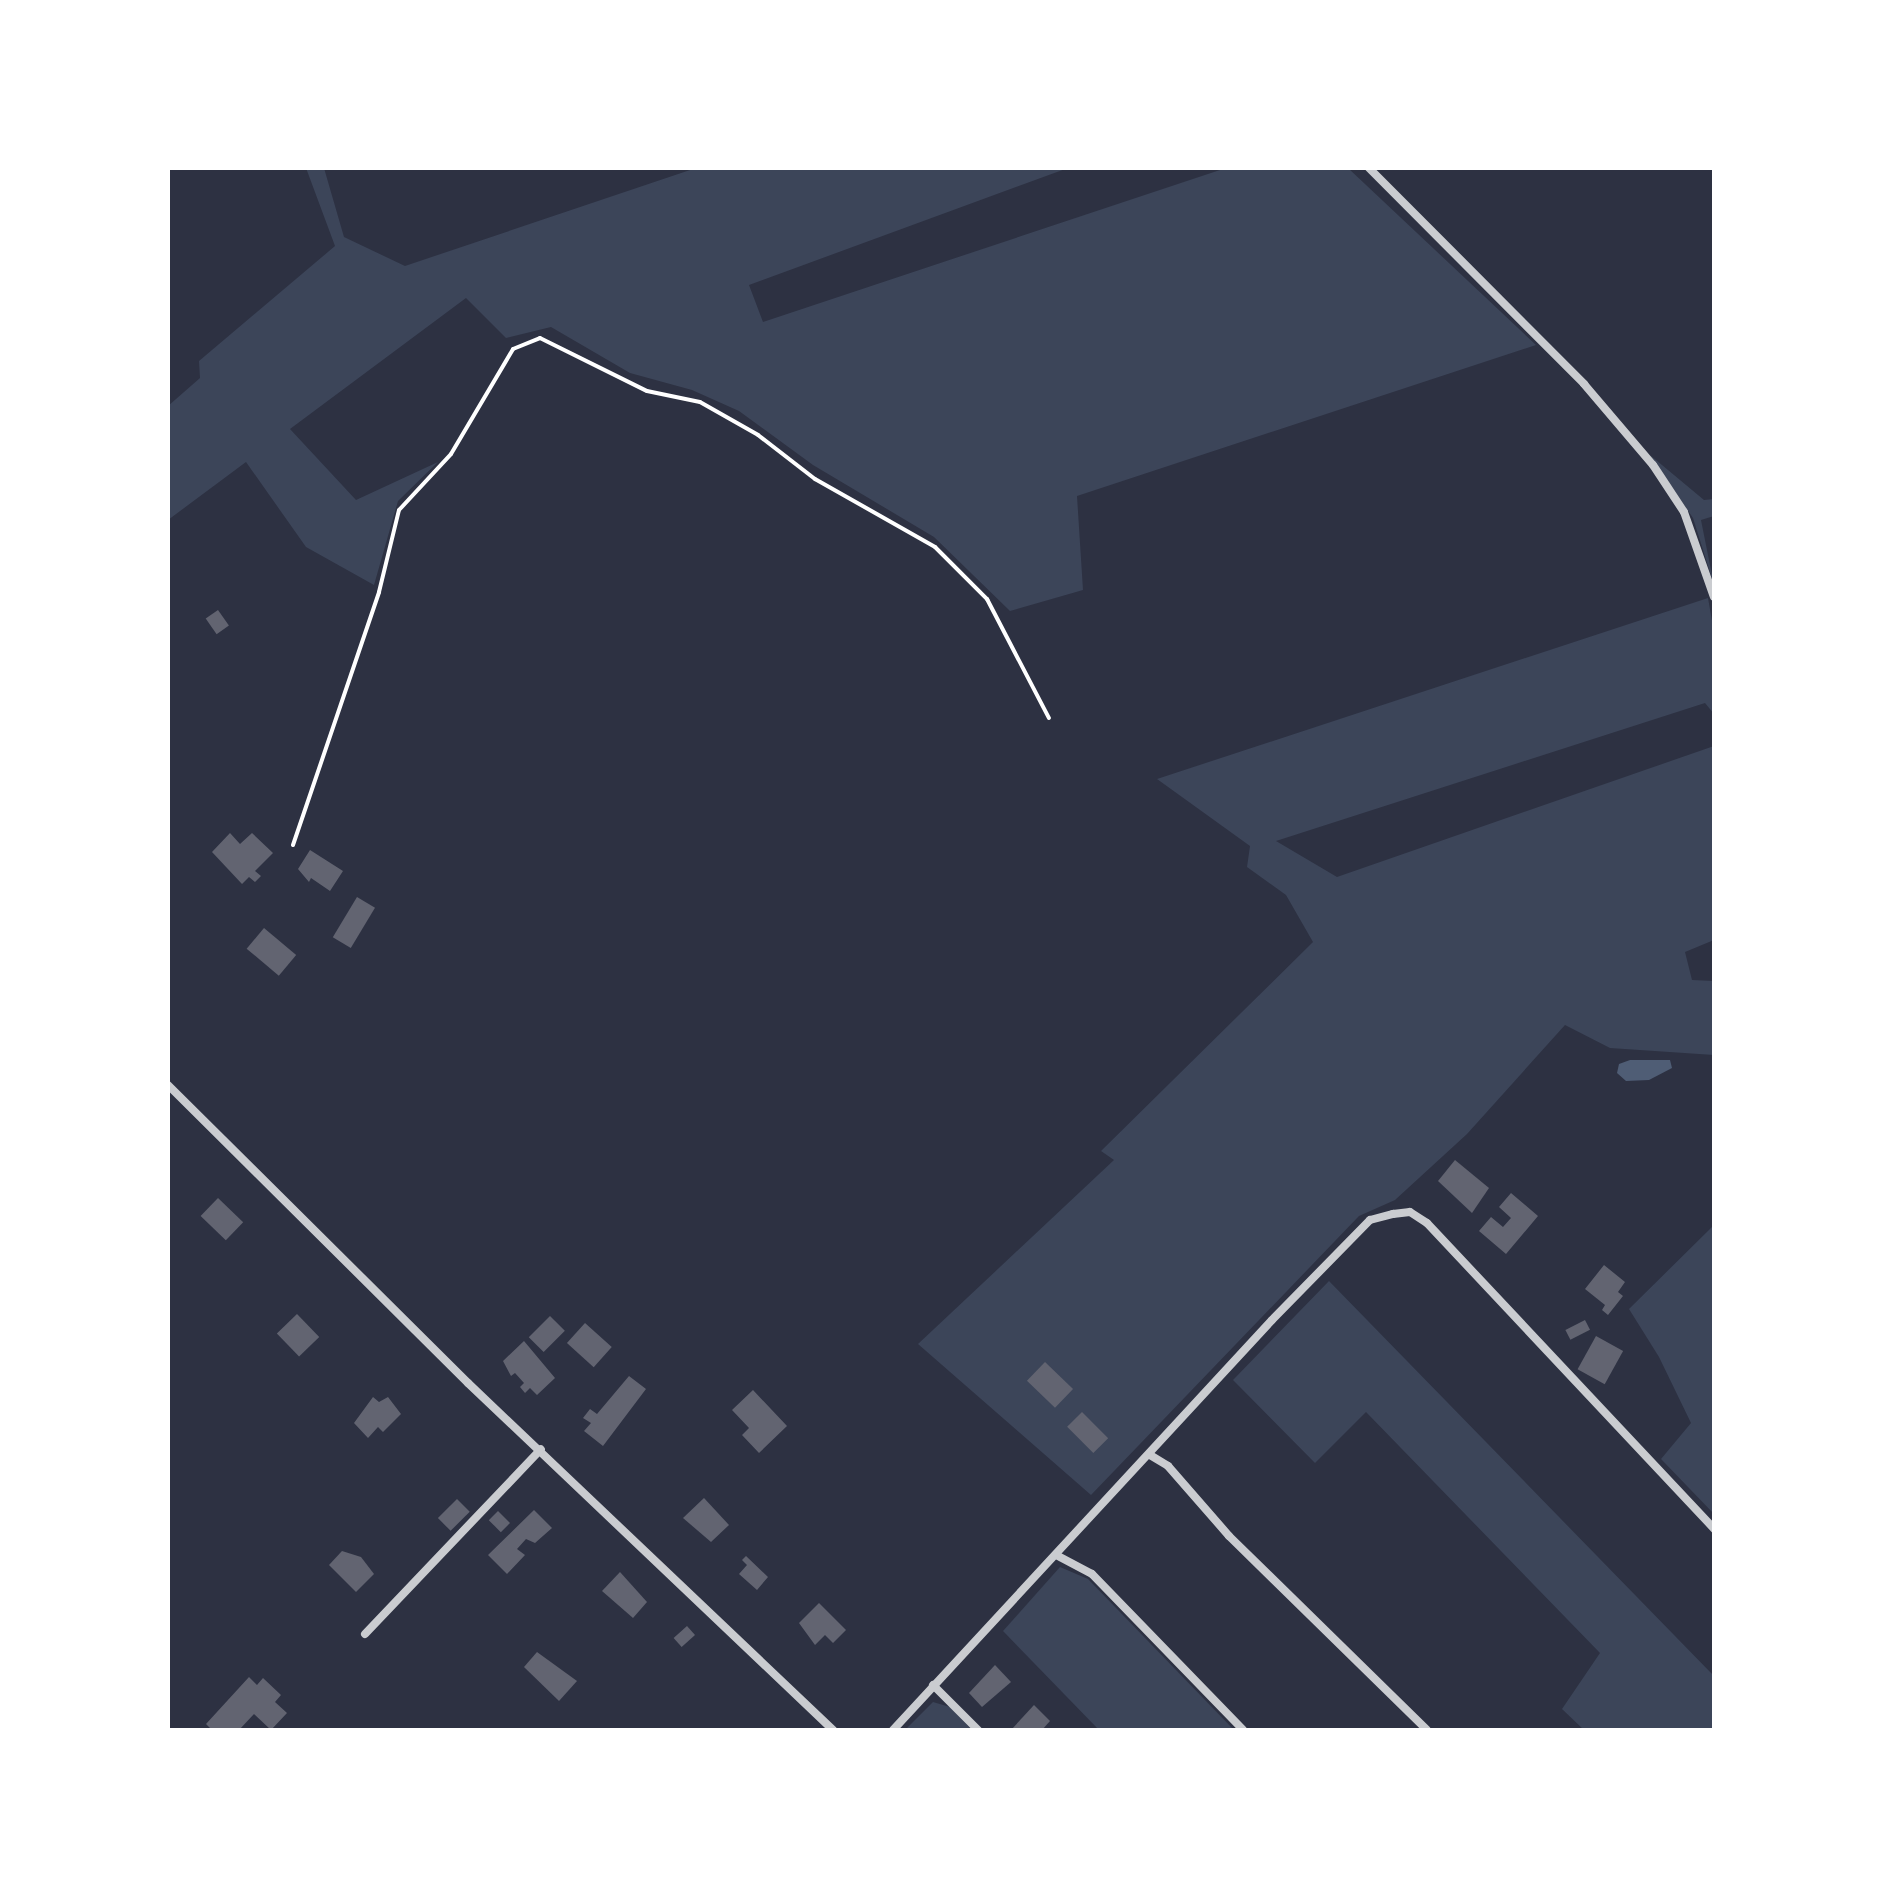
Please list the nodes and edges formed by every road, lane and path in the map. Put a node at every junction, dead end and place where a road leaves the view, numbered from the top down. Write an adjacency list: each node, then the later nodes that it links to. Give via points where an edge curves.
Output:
1 (1369, 168): 2 (street, via 1584,384 1653,465 1684,512)
2 (1714, 597)
3 (1049, 718): 4 (path, via 987,599 935,547 815,479 758,435 700,402 647,391 540,338 513,349 451,454 399,510 379,592)
4 (293, 845)
5 (168, 1085): 6 (street)
6 (541, 1449): 10 (street); 12 (street, via 683,1592)
7 (1150, 1455): 8 (street, via 1370,1220 1410,1212 1427,1223); 9 (street); 16 (street, via 1168,1466 1229,1536)
8 (1714, 1529)
9 (1058, 1556): 11 (street); 15 (street, via 1092,1574)
10 (365, 1634)
11 (933, 1685): 13 (street); 14 (street)
12 (833, 1730)
13 (893, 1730)
14 (978, 1730)
15 (1243, 1730)
16 (1427, 1730)

